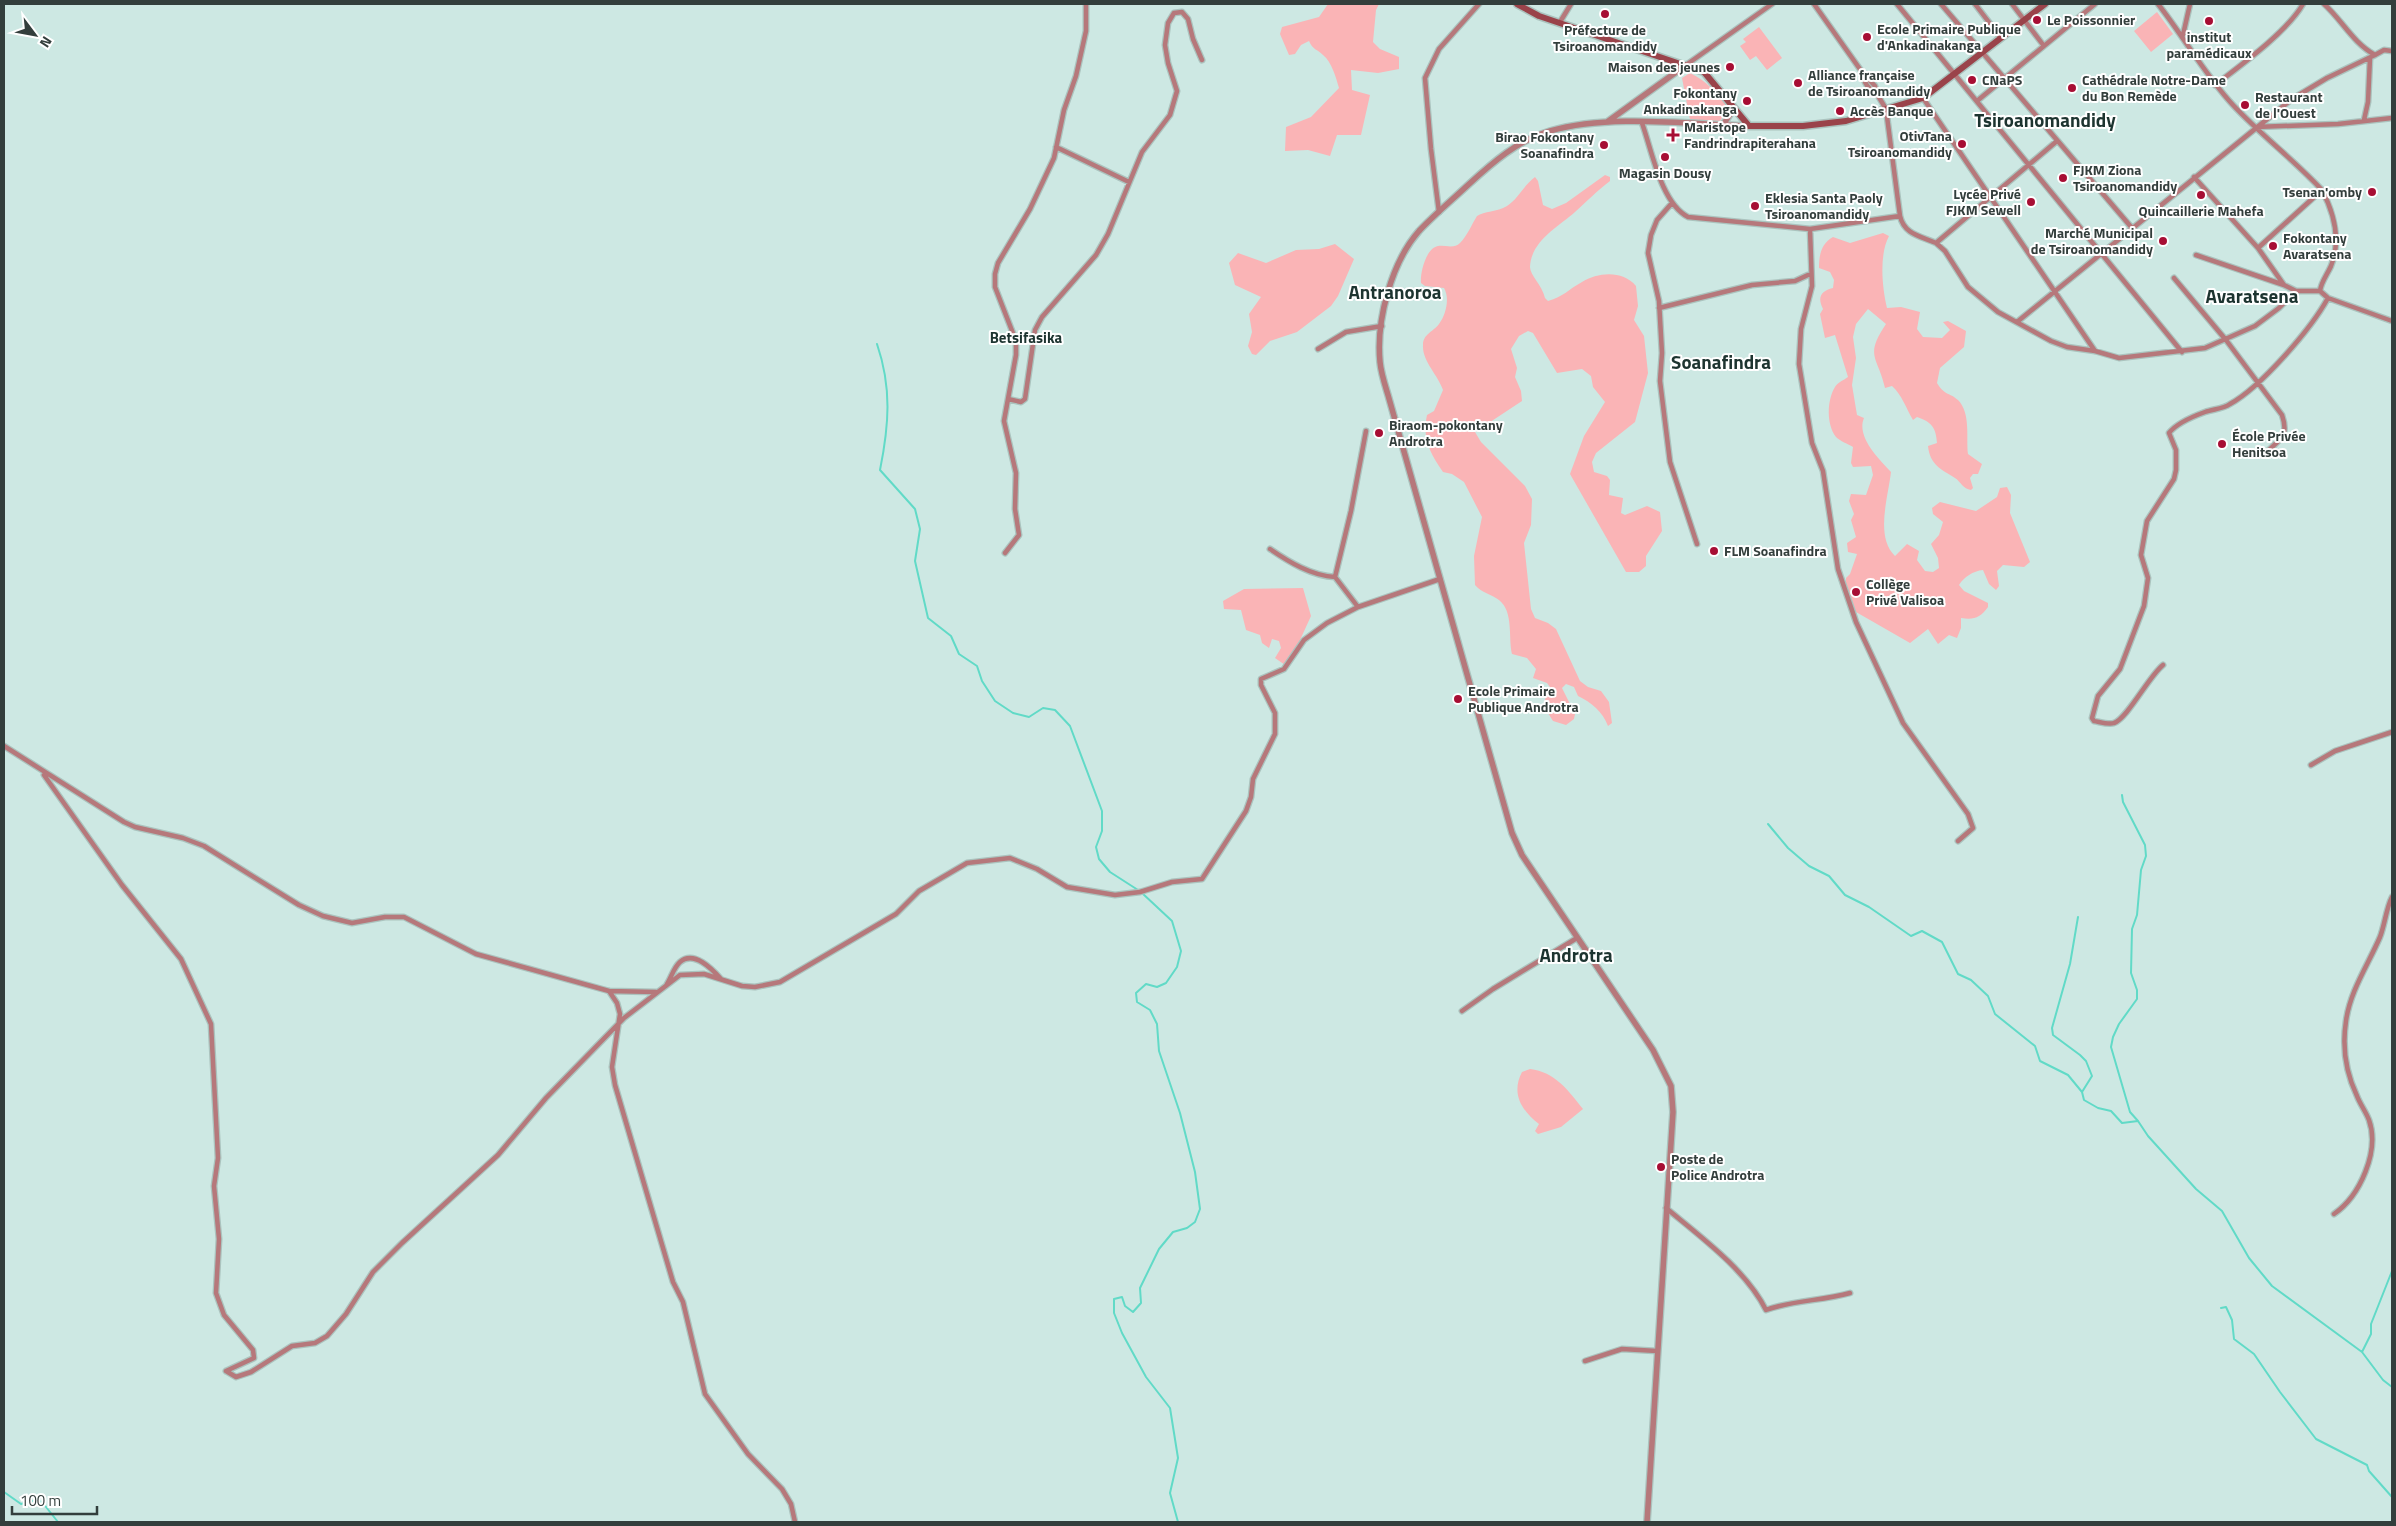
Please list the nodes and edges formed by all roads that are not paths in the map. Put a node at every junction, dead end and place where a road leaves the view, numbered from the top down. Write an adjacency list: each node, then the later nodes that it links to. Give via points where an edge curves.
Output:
1 (1086, 4): 43 (street, via 1086,31)
2 (1479, 4): 50 (street, via 1438,49 1426,78)
3 (1517, 4): 18 (main road, via 1539,16)
4 (1571, 4): 18 (street)
5 (1772, 4): 27 (street)
6 (1814, 4): 34 (street, via 1875,86)
7 (1897, 4): 28 (street)
8 (1941, 4): 23 (street)
9 (1975, 4): 20 (street)
10 (2012, 4): 17 (street)
11 (2044, 4): 17 (main road)
12 (2095, 4): 21 (street)
13 (2158, 4): 19 (street)
14 (2190, 4): 19 (street)
15 (2303, 4): 30 (street, via 2298,13 2270,39)
16 (2324, 4): 24 (street, via 2359,45)
17 (2024, 20): 20 (main road); 21 (street)
18 (1560, 22): 27 (main road)
19 (2183, 35): 30 (street)
20 (2001, 38): 23 (main road)
21 (2044, 46): 29 (street)
22 (2392, 51): 24 (street, via 2384,50)
23 (1982, 52): 28 (main road); 29 (street)
24 (2375, 55): 25 (street)
25 (2370, 58): 36 (street); 41 (street, via 2327,78)
26 (1202, 60): 46 (street, via 1192,39 1188,19 1182,12 1174,13 1168,23 1166,45 1177,91 1170,115 1142,152)
27 (1686, 65): 33 (main road, via 1704,72); 37 (street)
28 (1954, 74): 31 (main road); 32 (street)
29 (2004, 78): 32 (street); 42 (street)
30 (2215, 85): 41 (street)
31 (1923, 98): 34 (main road); 48 (street)
32 (1977, 101): 44 (street)
33 (1734, 108): 39 (street); 40 (main road)
34 (1886, 109): 40 (main road, via 1824,124); 51 (street)
35 (2392, 118): 36 (street)
36 (2364, 120): 41 (street)
37 (1608, 122): 38 (street); 50 (street, via 1548,132 1517,146)
38 (1642, 123): 39 (street); 49 (street, via 1667,197)
39 (1724, 125): 40 (street)
40 (1749, 126)
41 (2255, 127): 45 (street); 47 (street)
42 (2057, 141): 44 (street); 52 (street)
43 (1056, 147): 46 (street); 74 (street, via 1030,209 998,263 995,274 995,287 1016,341)
44 (2028, 165): 48 (street); 56 (street)
45 (2194, 177): 52 (street); 55 (street)
46 (1129, 182): 74 (street, via 1096,255 1042,317 1035,330 1025,399 1021,402)
47 (2322, 190): 55 (street); 63 (street, via 2336,235 2336,252)
48 (1990, 197): 54 (street); 61 (street)
49 (1672, 203): 53 (street, via 1688,217); 65 (street, via 1657,220 1648,253)
50 (1439, 212): 68 (street, via 1404,251 1394,271)
51 (1900, 216): 53 (street); 54 (street, via 1902,226 1910,233)
52 (2132, 228): 56 (street)
53 (1810, 229): 88 (street, via 1812,286 1801,329 1799,364 1812,443 1823,471 1838,569 1856,622 1903,723 1968,814 1973,828)
54 (1936, 242): 67 (street, via 1968,287)
55 (2258, 248): 60 (street)
56 (2102, 252): 61 (street); 72 (street)
57 (2196, 255): 60 (street)
58 (1808, 275): 65 (street, via 1795,281 1752,285)
59 (2174, 278): 69 (street)
60 (2284, 285): 62 (street)
61 (2055, 291): 67 (street); 71 (street)
62 (2296, 291): 63 (street); 69 (street, via 2255,326)
63 (2320, 291): 64 (street)
64 (2328, 298): 66 (street); 73 (street, via 2321,312 2288,353)
65 (1659, 308): 77 (street, via 1660,381 1670,462)
66 (2392, 321)
67 (2017, 322): 71 (street, via 2067,347)
68 (1382, 326): 70 (street, via 1346,332); 81 (street, via 1380,364)
69 (2226, 340): 72 (street); 73 (street)
70 (1318, 349)
71 (2095, 350): 72 (street, via 2119,358)
72 (2182, 352)
73 (2258, 382): 76 (street, via 2282,415 2286,427 2285,435); 83 (street, via 2229,405 2204,412 2169,433 2176,450 2176,470 2174,479 2146,521 2141,555 2148,578 2144,606 2120,669 2098,696 2094,721 2113,724 2118,721)
74 (1008, 399): 79 (street, via 1004,421 1016,473 1015,510 1019,535)
75 (1366, 431): 80 (street)
76 (2267, 452)
77 (1697, 544)
78 (1270, 550): 80 (street, via 1292,564 1326,577)
79 (1005, 554)
80 (1335, 577): 82 (street)
81 (1440, 579): 82 (street); 90 (street, via 1512,833 1522,855)
82 (1358, 608): 91 (street, via 1327,623 1304,640 1284,669 1261,679 1276,713 1275,734 1253,779 1246,811 1202,879 1115,895 1067,887 1010,858 966,863 919,891 896,914 780,982 755,987)
83 (2163, 665)
84 (2392, 732): 86 (street, via 2335,751)
85 (4, 746): 87 (street)
86 (2311, 765)
87 (42, 772): 93 (street, via 135,827 204,846 299,905 323,916 352,923 404,917 476,954); 96 (street, via 122,885 181,959 211,1024 218,1158 214,1186 219,1239 216,1293 224,1315 253,1350 254,1358 226,1371 236,1377 251,1372 292,1346 315,1343 328,1336 373,1272 498,1155 546,1098)
88 (1958, 841)
89 (2392, 897): 98 (street, via 2381,935 2350,997 2345,1022 2348,1076 2370,1121 2372,1154 2361,1182 2346,1206)
90 (1578, 938): 95 (street); 97 (street, via 1653,1050 1672,1086)
91 (722, 980): 92 (street, via 704,974 680,975); 92 (street, via 709,964 686,959 680,962)
92 (667, 985): 94 (street)
93 (609, 991): 94 (street); 96 (street, via 620,1014)
94 (657, 992): 96 (street)
95 (1462, 1011)
96 (618, 1025): 102 (street, via 612,1067 615,1084 673,1282 683,1302 705,1394 748,1454 782,1489 791,1504)
97 (1665, 1207): 99 (street, via 1712,1246 1757,1292 1766,1310 1784,1303); 100 (street)
98 (2334, 1214)
99 (1850, 1294)
100 (1657, 1351): 101 (street, via 1622,1349); 103 (street)
101 (1585, 1361)
102 (795, 1522)
103 (1647, 1522)

